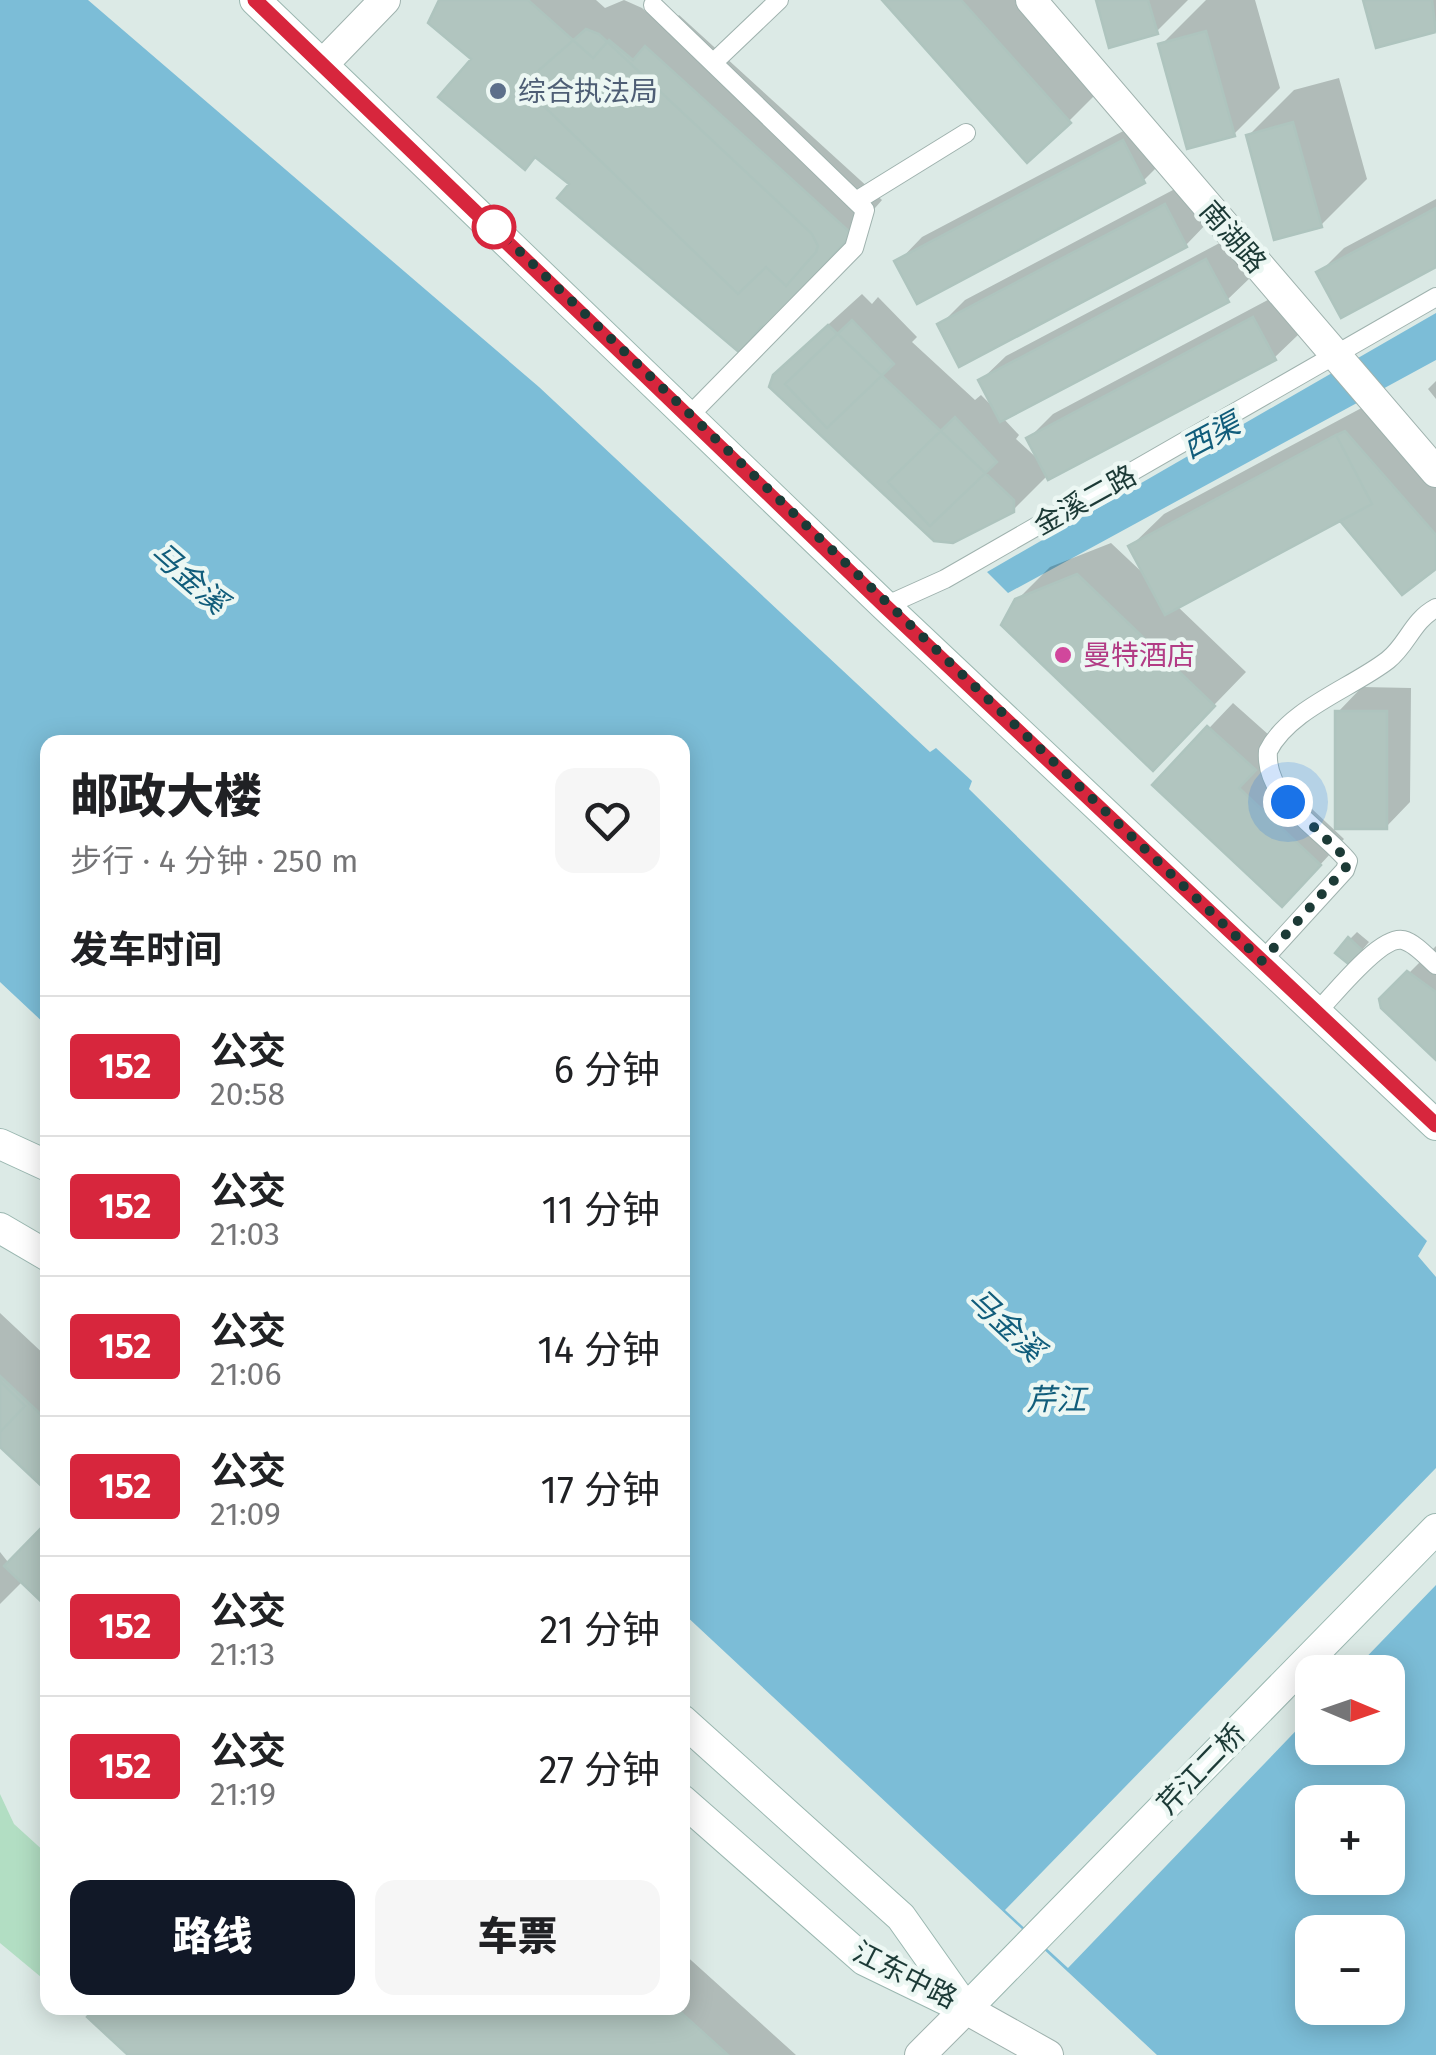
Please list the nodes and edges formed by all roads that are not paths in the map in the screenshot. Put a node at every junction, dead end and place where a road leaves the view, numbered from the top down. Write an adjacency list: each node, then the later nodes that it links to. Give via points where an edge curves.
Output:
1 (255, 0): 6 (main road)
2 (385, 0): 6 (main road)
3 (779, 0): 7 (lane)
4 (1031, 0): 11 (main road, 南湖路)
5 (653, 6): 7 (lane)
6 (324, 63): 12 (main road)
7 (712, 63): 9 (lane)
8 (966, 134): 9 (lane)
9 (856, 201): 12 (lane, via 865,210 854,248)
10 (1436, 297): 11 (lane, 金溪二路)
11 (1337, 358): 13 (main road, 南湖路); 14 (lane, 金溪二路, via 945,579)
12 (689, 416): 14 (main road)
13 (1436, 472)
14 (885, 606): 16 (main road)
15 (1436, 608): 16 (lane, via 1414,623 1390,658 1282,730 1268,751 1272,777 1288,802 1348,861)
16 (1262, 961): 18 (main road)
17 (1436, 965): 18 (lane, via 1407,940 1394,940)
18 (1317, 1012): 19 (main road)
19 (1436, 1125)
20 (0, 1144): 21 (main road)
21 (40, 1162)
22 (0, 1228): 23 (main road)
23 (40, 1251)
24 (1436, 1528): 27 (main road, 芹江二桥)
25 (690, 1727): 27 (main road, 江东中路, via 901,1917)
26 (690, 1807): 27 (main road, 江东中路, via 864,1960)
27 (966, 2009): 28 (main road, 芹江二桥); 29 (main road)
28 (920, 2055)
29 (1048, 2055)

